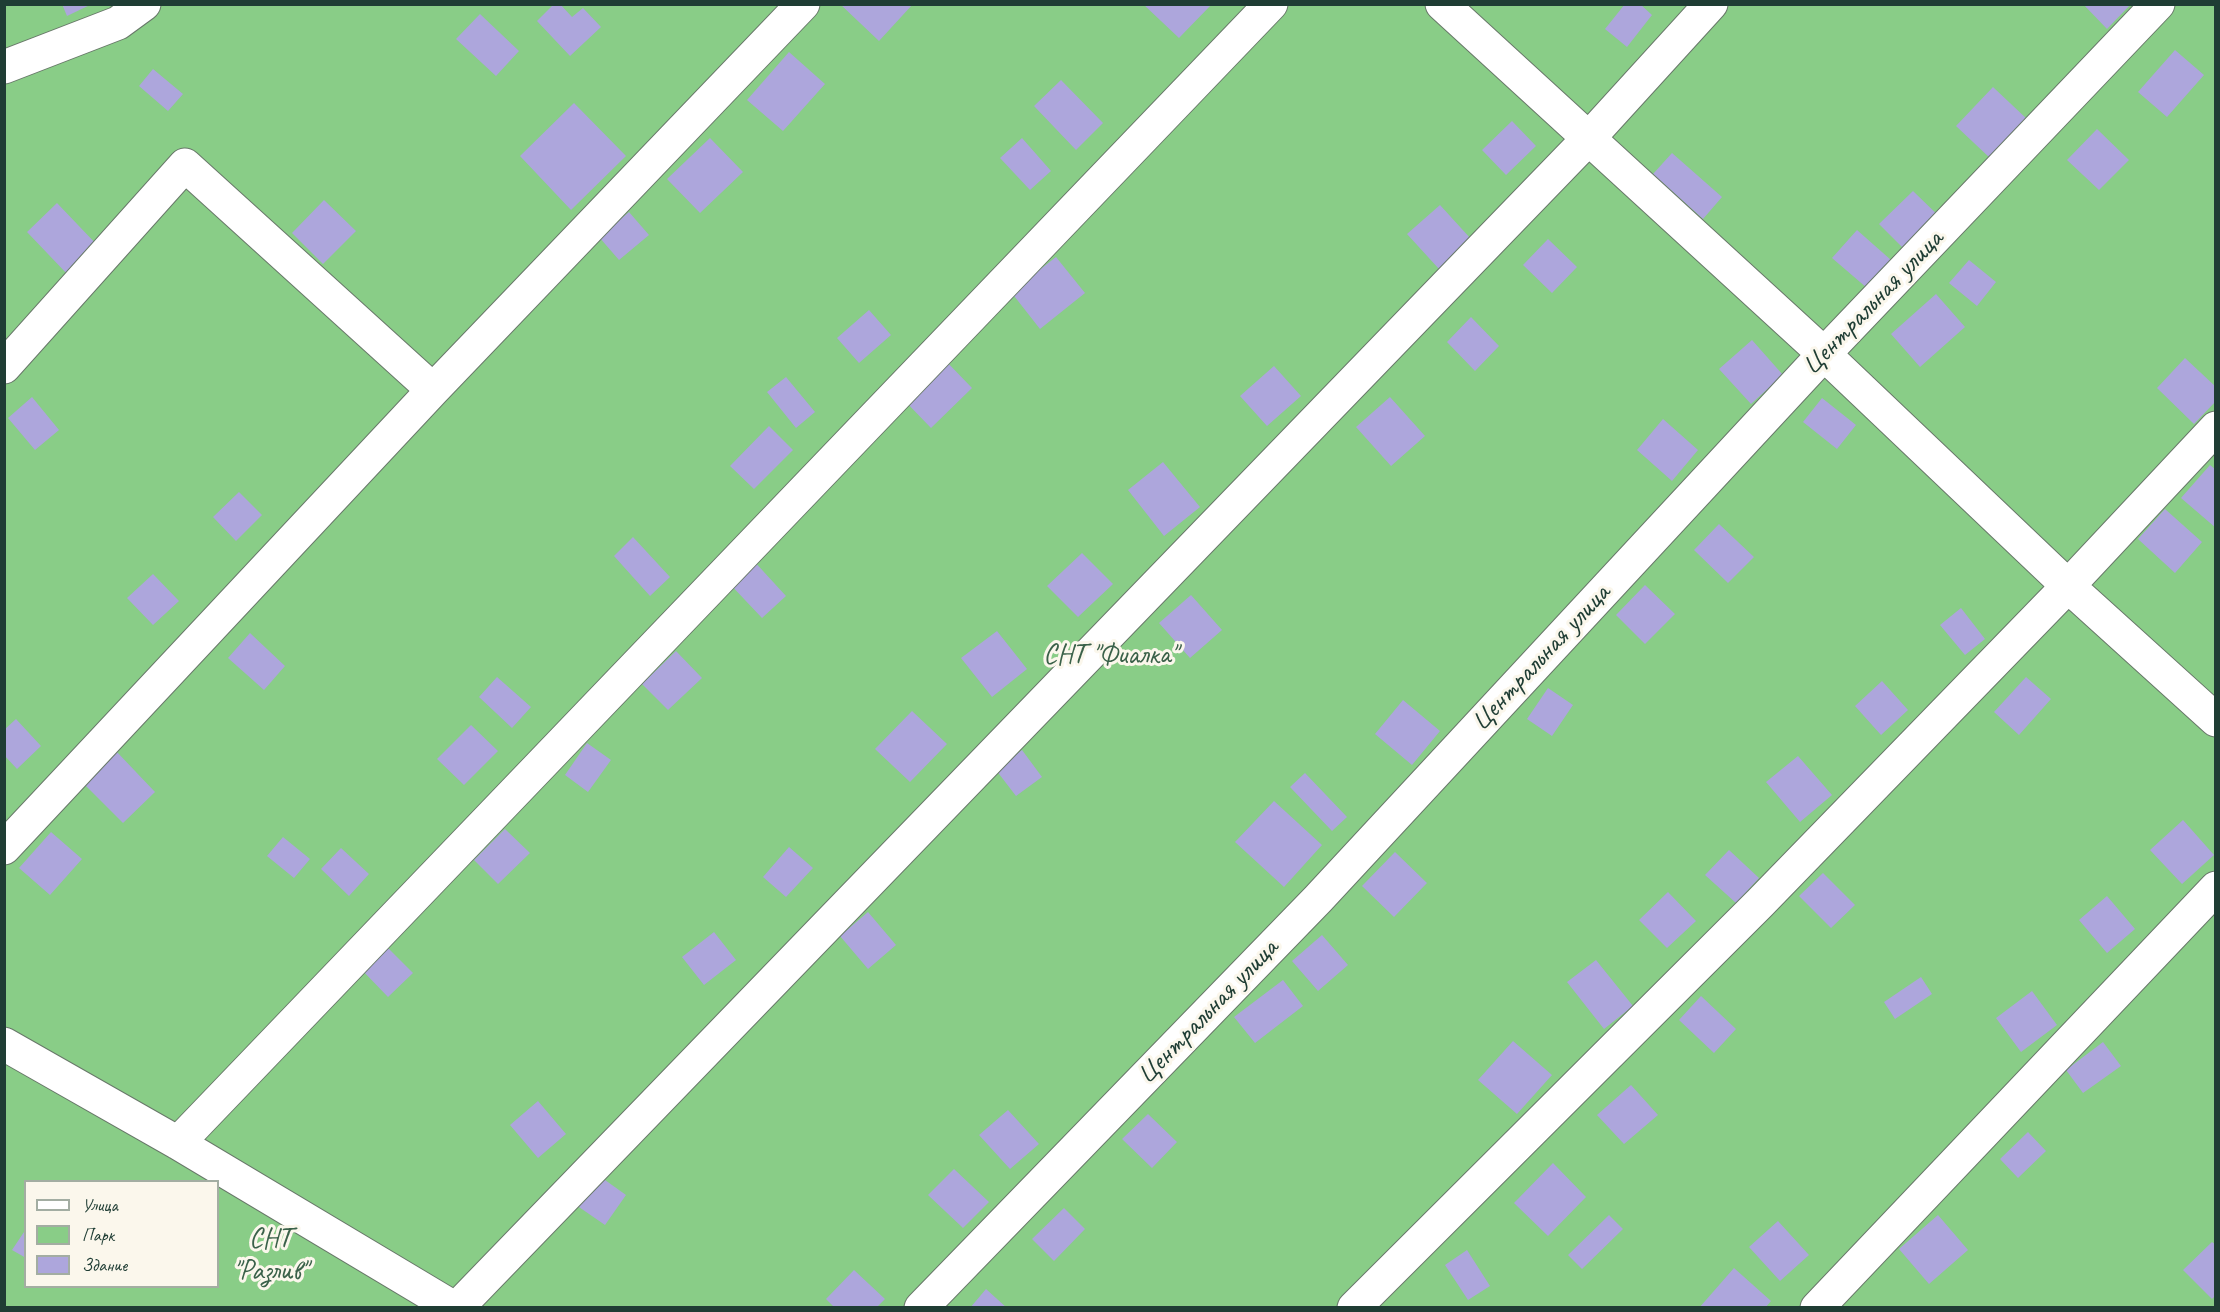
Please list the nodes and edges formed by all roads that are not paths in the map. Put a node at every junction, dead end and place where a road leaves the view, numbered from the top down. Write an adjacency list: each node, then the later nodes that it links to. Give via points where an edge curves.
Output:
1 (144, 4): 7 (street, via 118,23)
2 (803, 4): 11 (street)
3 (1271, 4): 18 (street)
4 (1442, 4): 8 (street)
5 (1711, 4): 8 (street)
6 (2158, 4): 9 (street, Центральная улица)
7 (4, 67)
8 (1588, 139): 9 (street); 19 (street)
9 (1824, 354): 13 (street); 20 (street, Центральная улица, via 1318,898)
10 (4, 367): 11 (street, via 185,165)
11 (433, 390): 15 (street)
12 (2216, 428): 13 (street)
13 (2068, 586): 14 (street); 21 (street, via 1760,903)
14 (2216, 720)
15 (4, 848)
16 (2216, 888): 22 (street)
17 (4, 1044): 18 (street)
18 (178, 1143): 19 (street)
19 (456, 1308)
20 (921, 1308)
21 (1354, 1308)
22 (1817, 1308)

